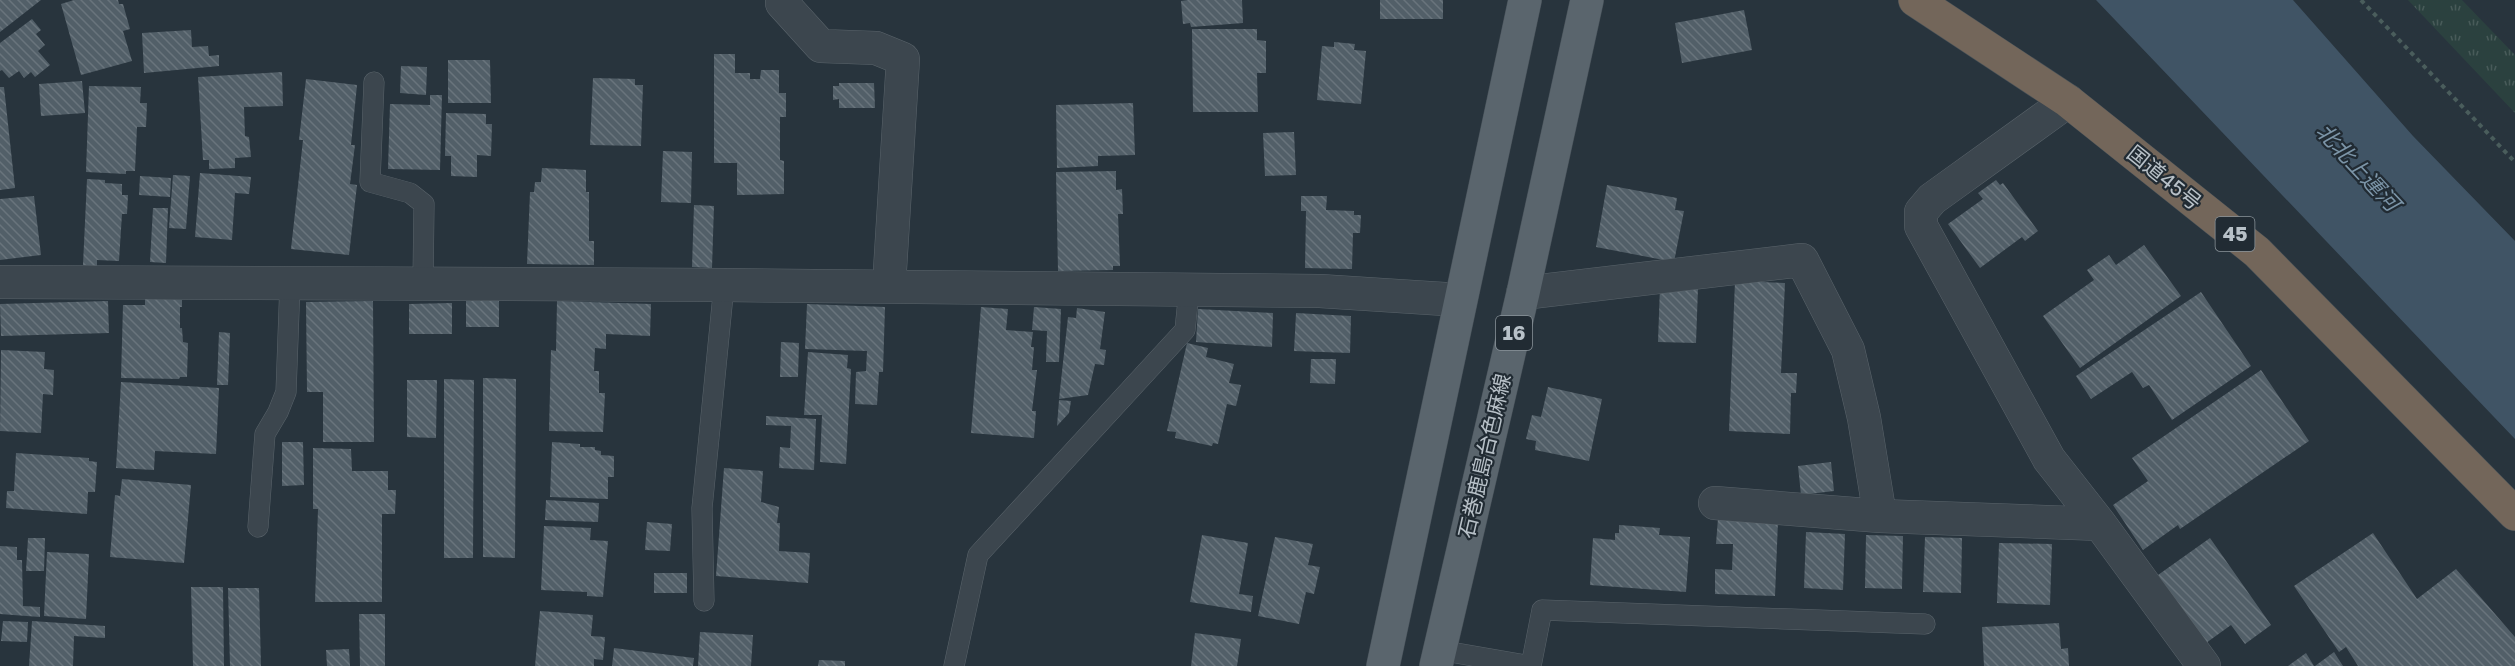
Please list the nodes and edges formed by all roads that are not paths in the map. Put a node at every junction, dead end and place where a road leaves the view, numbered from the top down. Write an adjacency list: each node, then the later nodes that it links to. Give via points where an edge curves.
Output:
1 (782, 0): 11 (street, via 821,46 876,48 903,59)
2 (1525, 0): 14 (main road)
3 (1587, 0): 13 (main road, 石巻鹿島台色麻線 / 16)
4 (1915, 0): 6 (highway, 国道45号 / 45)
5 (374, 81): 9 (lane, via 370,182 410,193 424,204)
6 (2068, 101): 16 (highway, 国道45号 / 45, via 2257,252); 18 (street, via 1932,198 1921,212 1921,226 2049,459)
7 (0, 282): 8 (street)
8 (290, 283): 9 (street); 19 (lane, via 286,392 265,434)
9 (423, 283): 10 (street)
10 (724, 285): 11 (street); 20 (lane, via 702,508)
11 (890, 286): 12 (street)
12 (1189, 290): 14 (street, via 1320,291); 23 (lane, via 1185,330 978,555)
13 (1523, 293): 17 (street, via 1802,260 1848,350); 22 (main road, 石巻鹿島台色麻線 / 16)
14 (1460, 300): 24 (main road)
15 (1715, 503): 17 (street)
16 (2515, 514)
17 (1880, 516): 18 (street)
18 (2100, 524): 26 (street)
19 (258, 527)
20 (704, 601)
21 (1925, 624): 25 (lane, via 1542,610)
22 (1438, 658): 25 (lane)
23 (954, 666)
24 (1383, 666)
25 (1531, 666)
26 (2204, 666)

